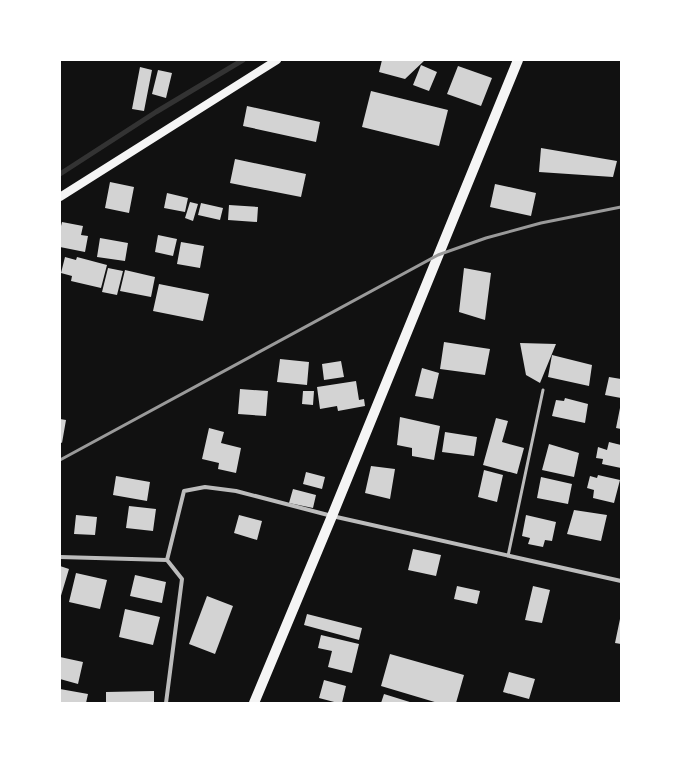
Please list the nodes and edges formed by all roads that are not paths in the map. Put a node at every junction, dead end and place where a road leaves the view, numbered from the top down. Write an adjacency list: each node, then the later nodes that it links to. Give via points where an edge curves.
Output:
1 (277, 60): 3 (main road)
2 (518, 60): 5 (main road)
3 (60, 197)
4 (543, 390): 6 (lane)
5 (332, 516): 6 (street); 8 (street, via 236,490 205,487 184,491); 11 (main road)
6 (508, 556): 9 (street)
7 (60, 557): 8 (street)
8 (167, 560): 10 (street, via 182,579)
9 (621, 581)
10 (166, 703)
11 (254, 703)

